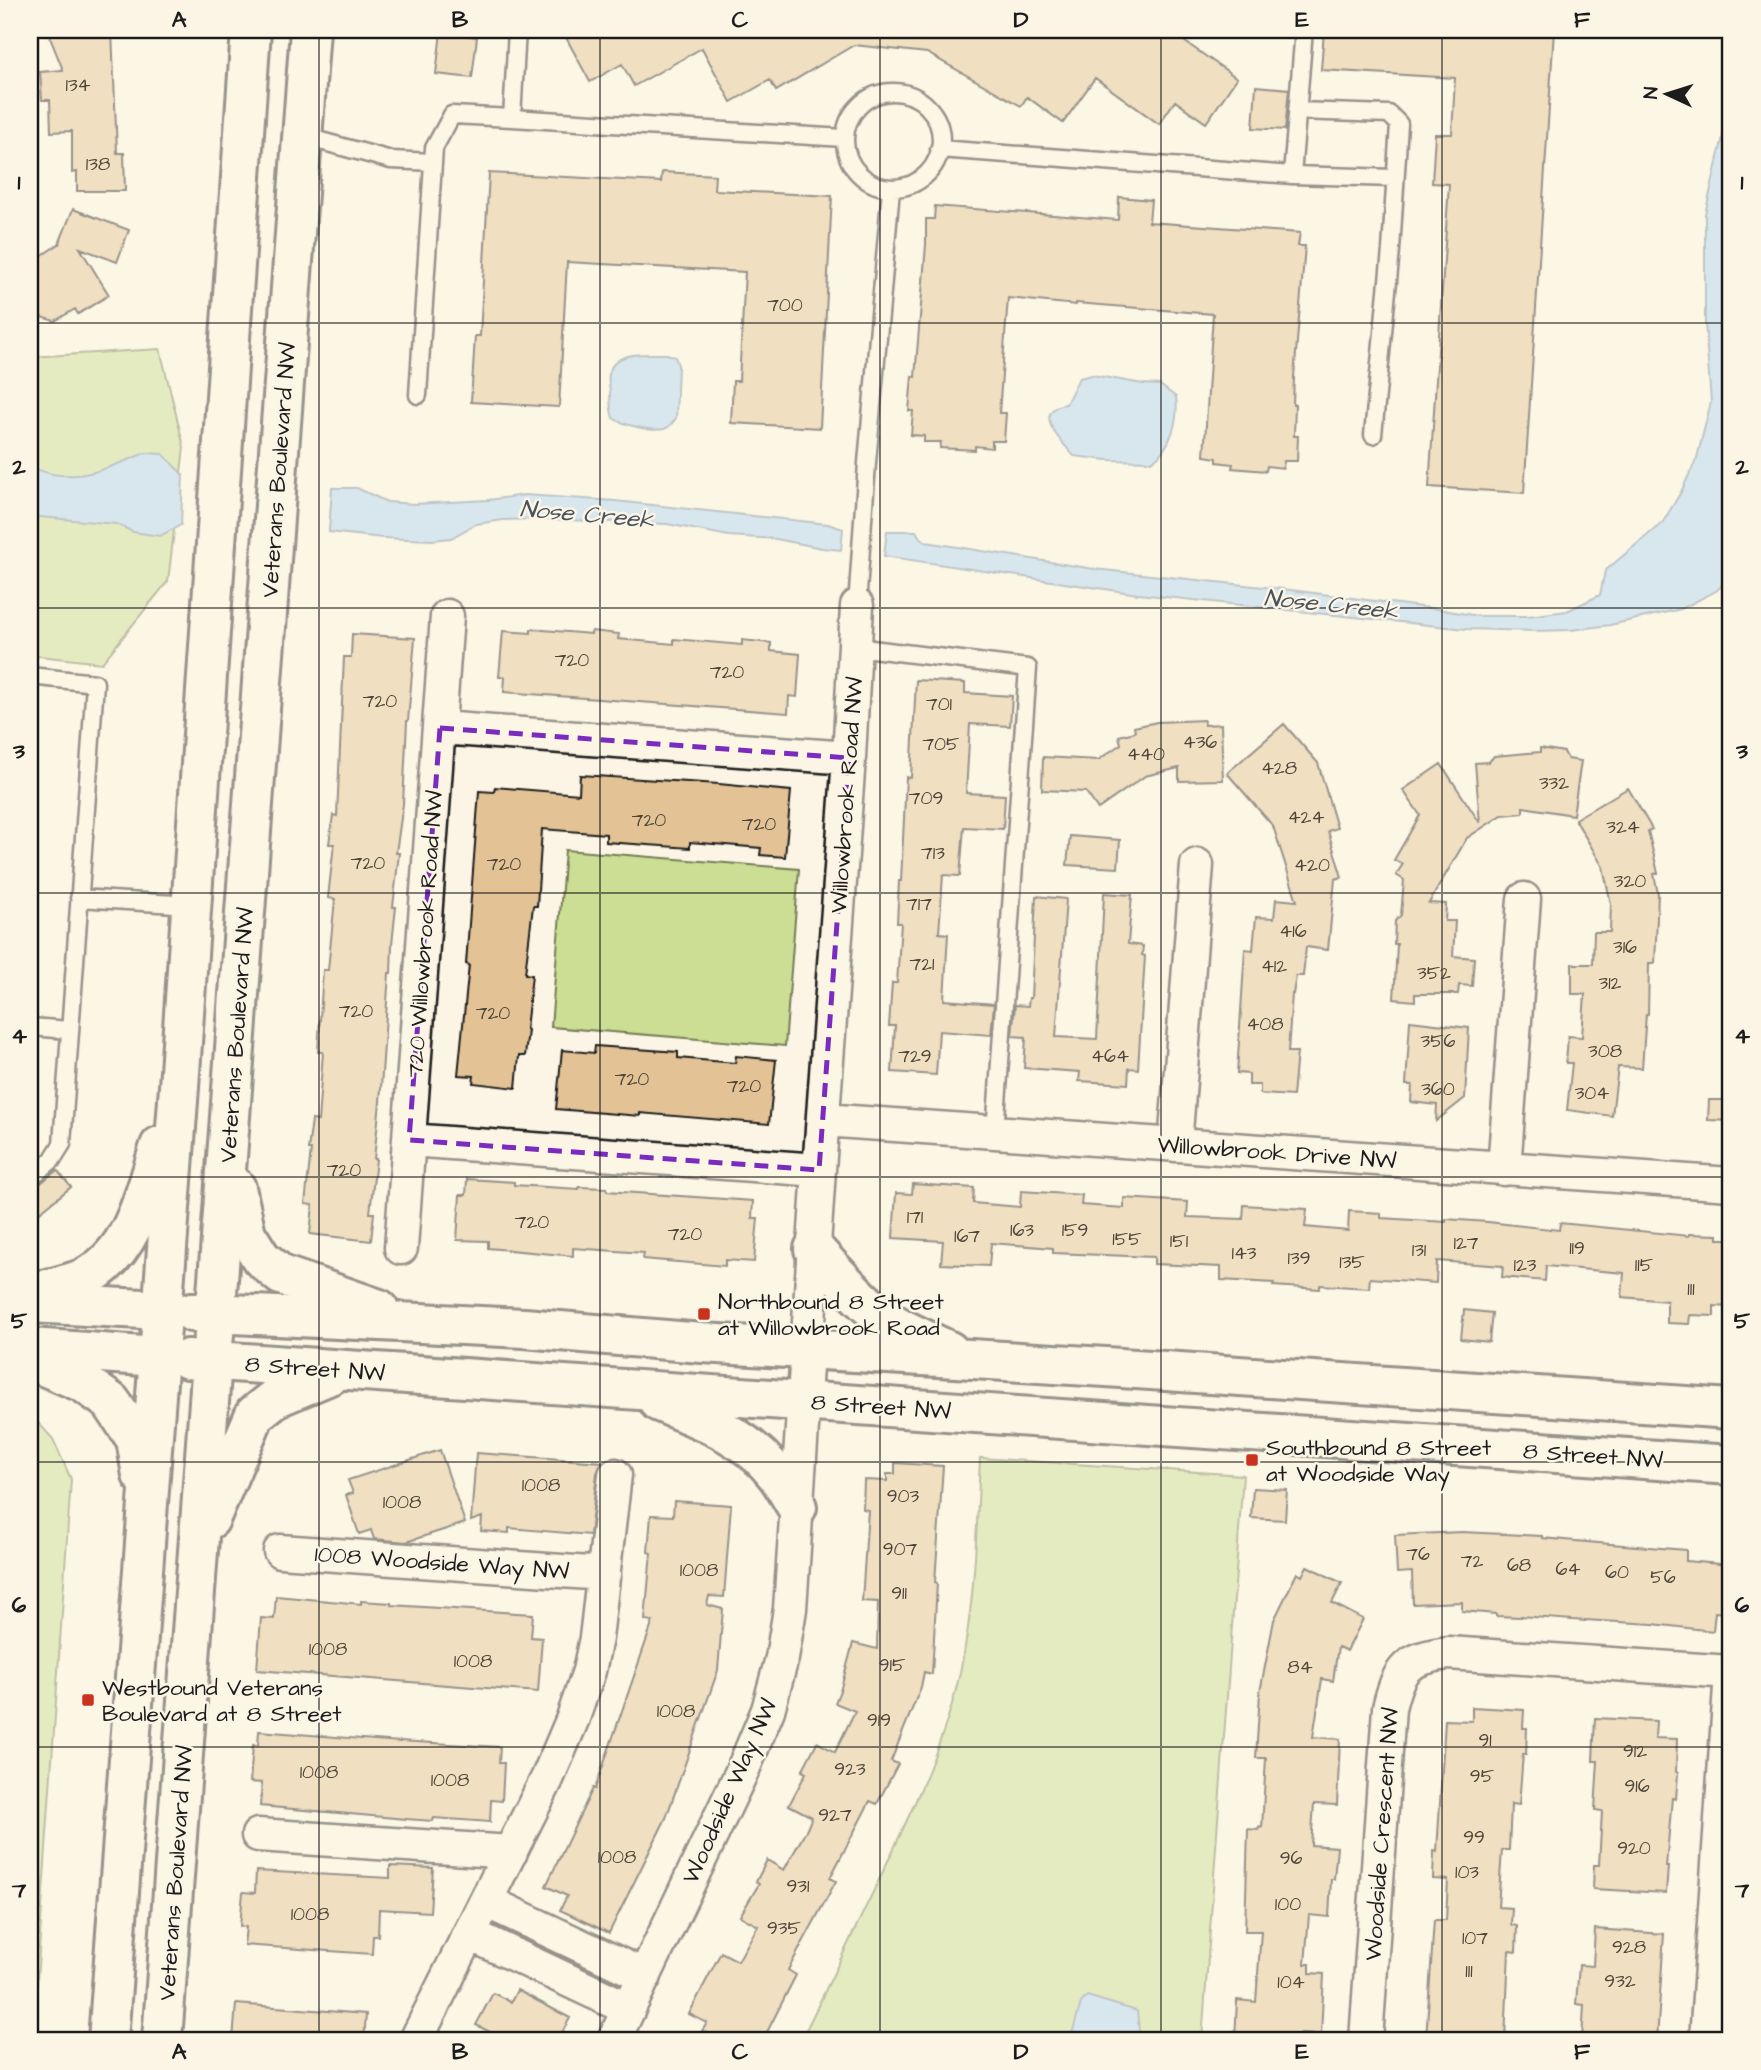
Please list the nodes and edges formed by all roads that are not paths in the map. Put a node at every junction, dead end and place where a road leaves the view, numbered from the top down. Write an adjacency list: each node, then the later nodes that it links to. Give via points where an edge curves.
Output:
1 (251, 30): 25 (main road)
2 (310, 30): 7 (main road, Veterans Boulevard NW)
3 (517, 30): 6 (lane)
4 (1304, 30): 5 (lane)
5 (1297, 111): 11 (lane); 12 (lane, via 1389,114 1399,124)
6 (512, 118): 8 (lane); 10 (lane, via 452,115 434,148)
7 (302, 136): 10 (lane, via 391,160); 33 (main road, Veterans Boulevard NW)
8 (844, 138): 9 (lane, via 848,120 860,104 876,94 894,92 913,96 928,107 938,123); 13 (lane, via 847,157 857,173 873,185)
9 (939, 149): 11 (lane); 13 (lane, via 926,176 910,186)
10 (433, 162): 14 (lane)
11 (1293, 175): 12 (lane)
12 (1395, 178): 15 (lane)
13 (891, 189): 16 (lane, Willowbrook Road NW)
14 (418, 395)
15 (1373, 435)
16 (857, 606): 18 (street, Willowbrook Road NW)
17 (447, 616): 20 (street, 720 Willowbrook Road NW)
18 (855, 647): 21 (street, Willowbrook Road NW); 30 (lane, via 1028,667)
19 (30, 676): 23 (lane, via 95,682)
20 (440, 728): 21 (street); 31 (street, 720 Willowbrook Road NW)
21 (849, 758): 29 (street, Willowbrook Road NW)
22 (1197, 865): 32 (street)
23 (79, 898): 25 (lane); 27 (lane)
24 (1524, 899): 34 (street)
25 (191, 905): 28 (main road)
26 (30, 1027): 27 (lane)
27 (70, 1030): 36 (lane, via 62,1144 52,1160)
28 (179, 1087): 40 (main road, via 135,1221 115,1255 87,1277); 42 (main road)
29 (823, 1120): 30 (street, Willowbrook Drive NW); 35 (street, Willowbrook Road NW)
30 (995, 1132): 32 (street, Willowbrook Drive NW)
31 (409, 1140): 35 (street); 38 (street, 720 Willowbrook Road NW)
32 (1175, 1145): 34 (street, Willowbrook Drive NW)
33 (228, 1151): 43 (main road, Veterans Boulevard NW); 44 (main road, via 246,1234 261,1258 281,1275)
34 (1504, 1169): 37 (street, Willowbrook Drive NW)
35 (819, 1170): 39 (street, Willowbrook Road NW)
36 (30, 1178)
37 (1731, 1184)
38 (401, 1248)
39 (814, 1249): 46 (street, Willowbrook Road NW); 48 (main road, via 877,1314)
40 (30, 1293)
41 (30, 1303): 42 (main road)
42 (162, 1310): 43 (main road); 47 (main road)
43 (216, 1313): 44 (main road); 50 (main road, Veterans Boulevard NW)
44 (417, 1323): 46 (main road)
45 (30, 1348): 47 (main road, 8 Street NW)
46 (808, 1349): 48 (main road); 53 (street, Willowbrook Road NW)
47 (158, 1357): 50 (main road, 8 Street NW); 58 (main road)
48 (963, 1358): 54 (main road)
49 (30, 1360): 58 (main road, via 84,1383 111,1402 136,1439)
50 (212, 1361): 51 (main road, 8 Street NW); 59 (main road, Veterans Boulevard NW)
51 (341, 1370): 52 (main road, 8 Street NW); 59 (main road, via 275,1398 256,1414)
52 (628, 1389): 53 (main road, 8 Street NW); 57 (main road, via 704,1420 748,1445 776,1474)
53 (804, 1401): 55 (main road, 8 Street NW); 57 (street, Woodside Way NW)
54 (1731, 1409)
55 (1731, 1465)
56 (615, 1475): 61 (street)
57 (797, 1507): 67 (street, Woodside Way NW, via 790,1609 768,1710)
58 (147, 1508): 69 (main road)
59 (199, 1543): 70 (main road, Veterans Boulevard NW)
60 (280, 1551): 61 (street, 1008 Woodside Way NW)
61 (604, 1574): 64 (street, via 589,1671 547,1779)
62 (1731, 1672): 73 (street, Woodside Crescent NW, via 1448,1653 1407,1665 1395,1683 1389,1708); 74 (street)
63 (258, 1835): 64 (street)
64 (511, 1852): 65 (street)
65 (486, 1902): 66 (street); 67 (street)
66 (470, 1934): 68 (street); 71 (street)
67 (645, 1976): 68 (street, Woodside Way NW)
68 (629, 2009): 72 (street, Woodside Way NW)
69 (108, 2040)
70 (162, 2040)
71 (416, 2040)
72 (614, 2040)
73 (1366, 2040)
74 (1706, 2040)

